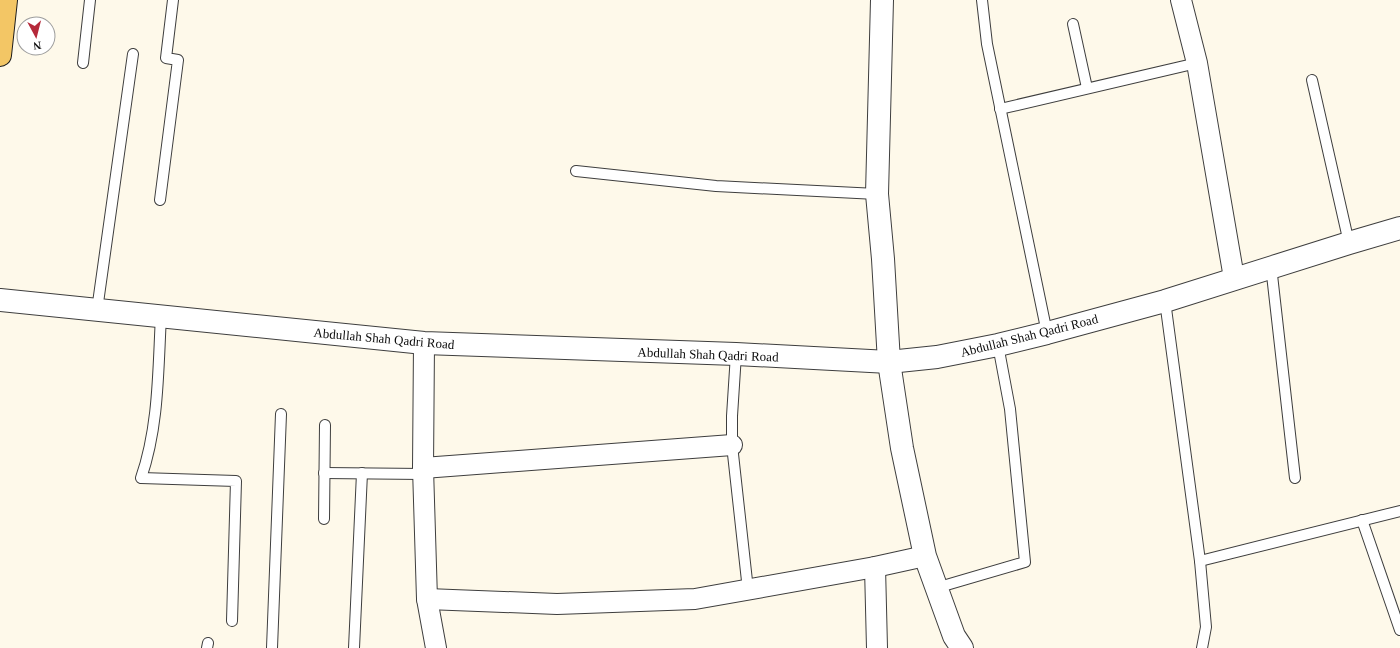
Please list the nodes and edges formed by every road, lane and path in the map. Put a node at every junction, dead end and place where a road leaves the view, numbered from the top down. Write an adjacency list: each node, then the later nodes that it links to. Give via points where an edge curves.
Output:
1 (6, 0): 8 (main road)
2 (90, 0): 11 (lane)
3 (173, 0): 17 (lane, via 166,58 178,60)
4 (882, 0): 16 (street)
5 (982, 0): 14 (lane, via 987,44)
6 (1181, 0): 10 (street)
7 (1073, 24): 13 (lane)
8 (0, 54)
9 (133, 54): 24 (lane)
10 (1198, 62): 13 (lane); 21 (street)
11 (83, 63)
12 (1312, 80): 19 (lane)
13 (1087, 88): 14 (lane)
14 (1000, 109): 26 (lane)
15 (576, 170): 16 (lane, via 716,186)
16 (877, 194): 30 (street)
17 (160, 200)
18 (1400, 228): 19 (street, Abdullah Shah Qadri Road)
19 (1348, 242): 20 (street, Abdullah Shah Qadri Road)
20 (1271, 266): 21 (street, Abdullah Shah Qadri Road); 37 (lane)
21 (1234, 278): 23 (street, Abdullah Shah Qadri Road)
22 (0, 300): 24 (street, Abdullah Shah Qadri Road)
23 (1165, 301): 26 (street, Abdullah Shah Qadri Road); 42 (lane)
24 (97, 310): 25 (street, Abdullah Shah Qadri Road)
25 (161, 316): 27 (street, Abdullah Shah Qadri Road); 47 (lane, via 157,401 148,458 141,478 236,481)
26 (1047, 333): 28 (street, Abdullah Shah Qadri Road)
27 (424, 344): 29 (street, Abdullah Shah Qadri Road); 34 (street)
28 (998, 345): 30 (street, Abdullah Shah Qadri Road, via 937,357); 44 (lane, via 1010,409 1025,562)
29 (736, 354): 30 (street, Abdullah Shah Qadri Road); 33 (lane)
30 (889, 362): 41 (street, via 902,448)
31 (281, 414): 49 (lane)
32 (325, 425): 35 (lane)
33 (732, 445): 34 (street); 45 (lane)
34 (423, 471): 36 (lane); 46 (street)
35 (324, 473): 36 (lane); 39 (lane)
36 (362, 473): 50 (lane)
37 (1295, 478)
38 (1400, 511): 40 (lane)
39 (324, 519)
40 (1362, 520): 42 (lane); 48 (lane)
41 (925, 556): 43 (street); 44 (street)
42 (1200, 562): 54 (lane, via 1206,627)
43 (875, 567): 45 (street); 52 (street)
44 (936, 588): 53 (street, via 954,636)
45 (748, 590): 46 (street, via 695,599 557,604)
46 (427, 599): 51 (street)
47 (232, 621)
48 (1400, 630)
49 (272, 648)
50 (354, 648)
51 (436, 648)
52 (876, 648)
53 (962, 648)
54 (1202, 648)

